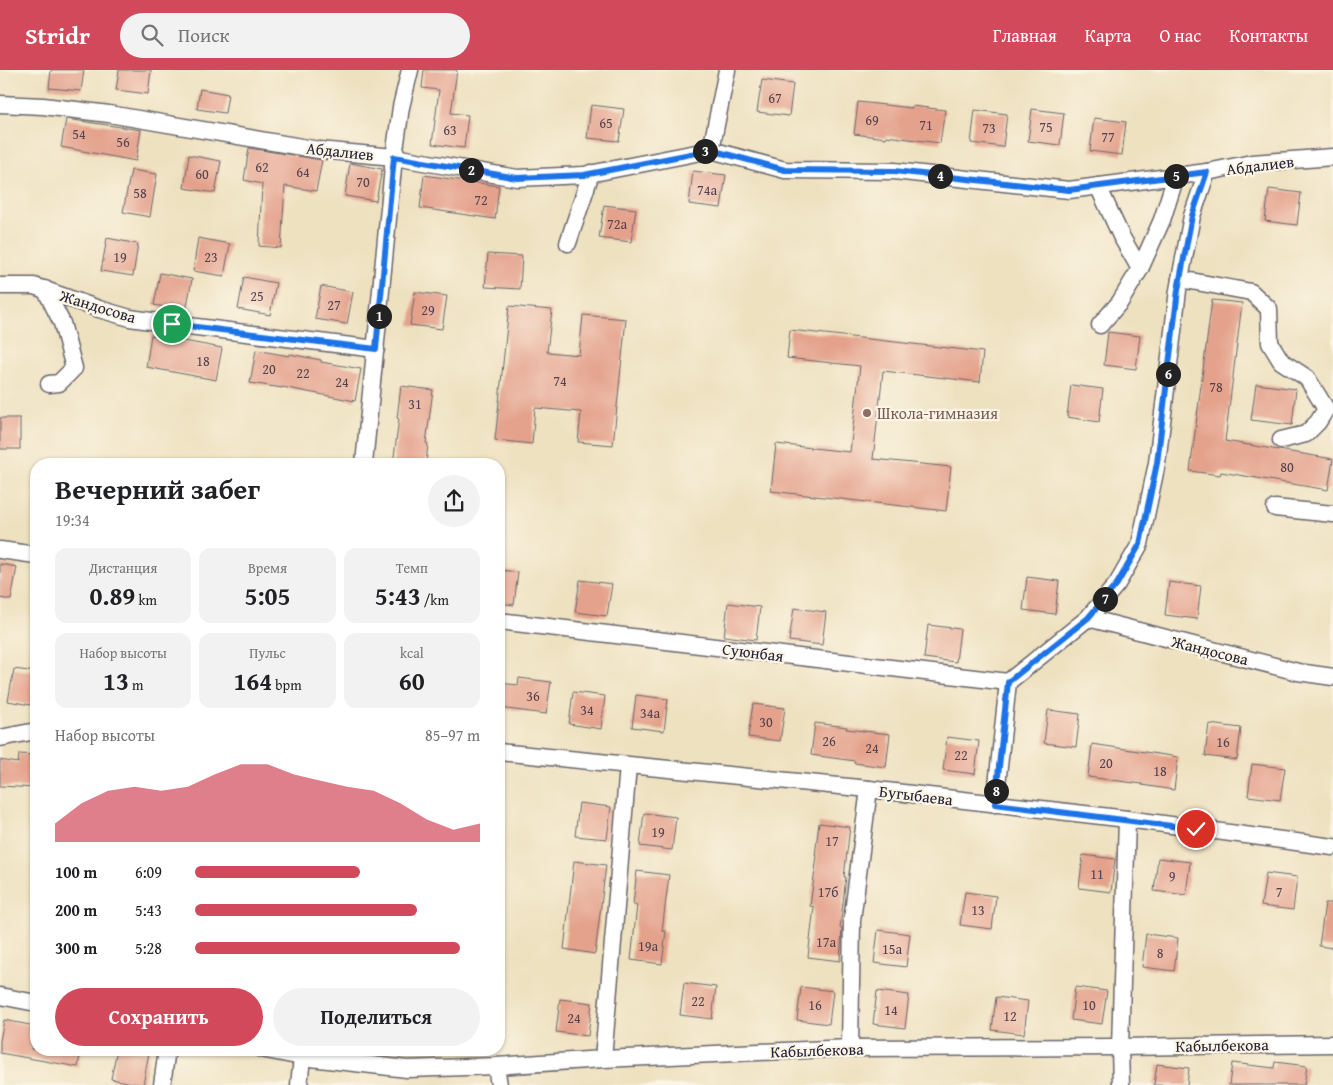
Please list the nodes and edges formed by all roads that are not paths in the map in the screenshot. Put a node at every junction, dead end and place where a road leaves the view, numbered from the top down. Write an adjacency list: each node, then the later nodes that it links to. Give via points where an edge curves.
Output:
1 (410, 70): 5 (street)
2 (727, 70): 4 (street)
3 (0, 104): 5 (street, Абдалиев, via 109,114 319,150)
4 (711, 150): 8 (street, Абдалиев); 10 (street, Абдалиев, via 785,170 894,171 1069,190)
5 (394, 157): 8 (street, Абдалиев, via 517,178); 17 (street)
6 (1333, 157): 7 (street, Абдалиев, via 1252,164)
7 (1207, 172): 9 (street, Абдалиев); 13 (street, via 1192,216)
8 (591, 173): 11 (street)
9 (1176, 176): 10 (street, Абдалиев); 12 (street, via 1162,220)
10 (1098, 186): 12 (street)
11 (568, 243)
12 (1140, 269): 16 (street, via 1120,302)
13 (1180, 279): 19 (street, via 1251,292 1269,309 1270,343 1281,361 1307,378); 26 (street, via 1157,463 1140,544 1117,584)
14 (0, 286): 15 (street, Жандосова)
15 (45, 289): 17 (street, Жандосова, via 130,318); 18 (street, via 62,323 74,368 59,383)
16 (1100, 325)
17 (376, 349): 21 (street)
18 (49, 384)
19 (1330, 408): 20 (street, via 1306,434)
20 (1281, 440)
21 (365, 458)
22 (1275, 508): 23 (street)
23 (1333, 514)
24 (0, 550): 25 (street)
25 (30, 555)
26 (1088, 618): 28 (street, Жандосова, via 1298,672); 29 (street)
27 (505, 622): 29 (street, Суюнбая)
28 (1333, 677)
29 (1008, 682): 35 (street)
30 (30, 732): 31 (street)
31 (0, 738)
32 (505, 753): 33 (street, Бугыбаева)
33 (628, 766): 34 (street, Бугыбаева); 46 (street)
34 (869, 789): 35 (street, Бугыбаева); 42 (street, via 852,920)
35 (995, 804): 36 (street, Бугыбаева)
36 (1127, 819): 37 (street, Бугыбаева); 41 (street)
37 (1333, 847)
38 (0, 996): 39 (street)
39 (30, 1003)
40 (1333, 1044): 41 (street, Кабылбекова)
41 (1120, 1047): 42 (street, Кабылбекова); 51 (street)
42 (850, 1048): 46 (street, Кабылбекова)
43 (166, 1056): 48 (street)
44 (302, 1056): 49 (street)
45 (322, 1056): 47 (street, Кабылбекова, via 407,1069)
46 (604, 1059): 47 (street, Кабылбекова)
47 (496, 1066): 50 (street)
48 (162, 1085)
49 (299, 1085)
50 (500, 1085)
51 (1121, 1085)

